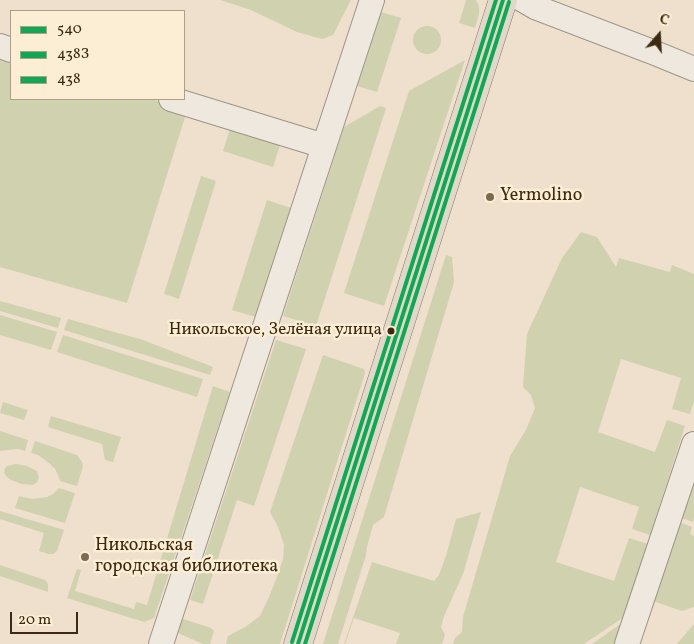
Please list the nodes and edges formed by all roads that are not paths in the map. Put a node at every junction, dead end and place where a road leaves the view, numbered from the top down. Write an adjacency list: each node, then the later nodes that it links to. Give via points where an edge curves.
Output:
1 (372, 0): 6 (street)
2 (503, 0): 9 (main road)
3 (523, 0): 4 (street)
4 (694, 69)
5 (174, 100): 6 (street)
6 (324, 146): 8 (street)
7 (694, 444): 10 (street)
8 (161, 644)
9 (298, 644)
10 (628, 644)

